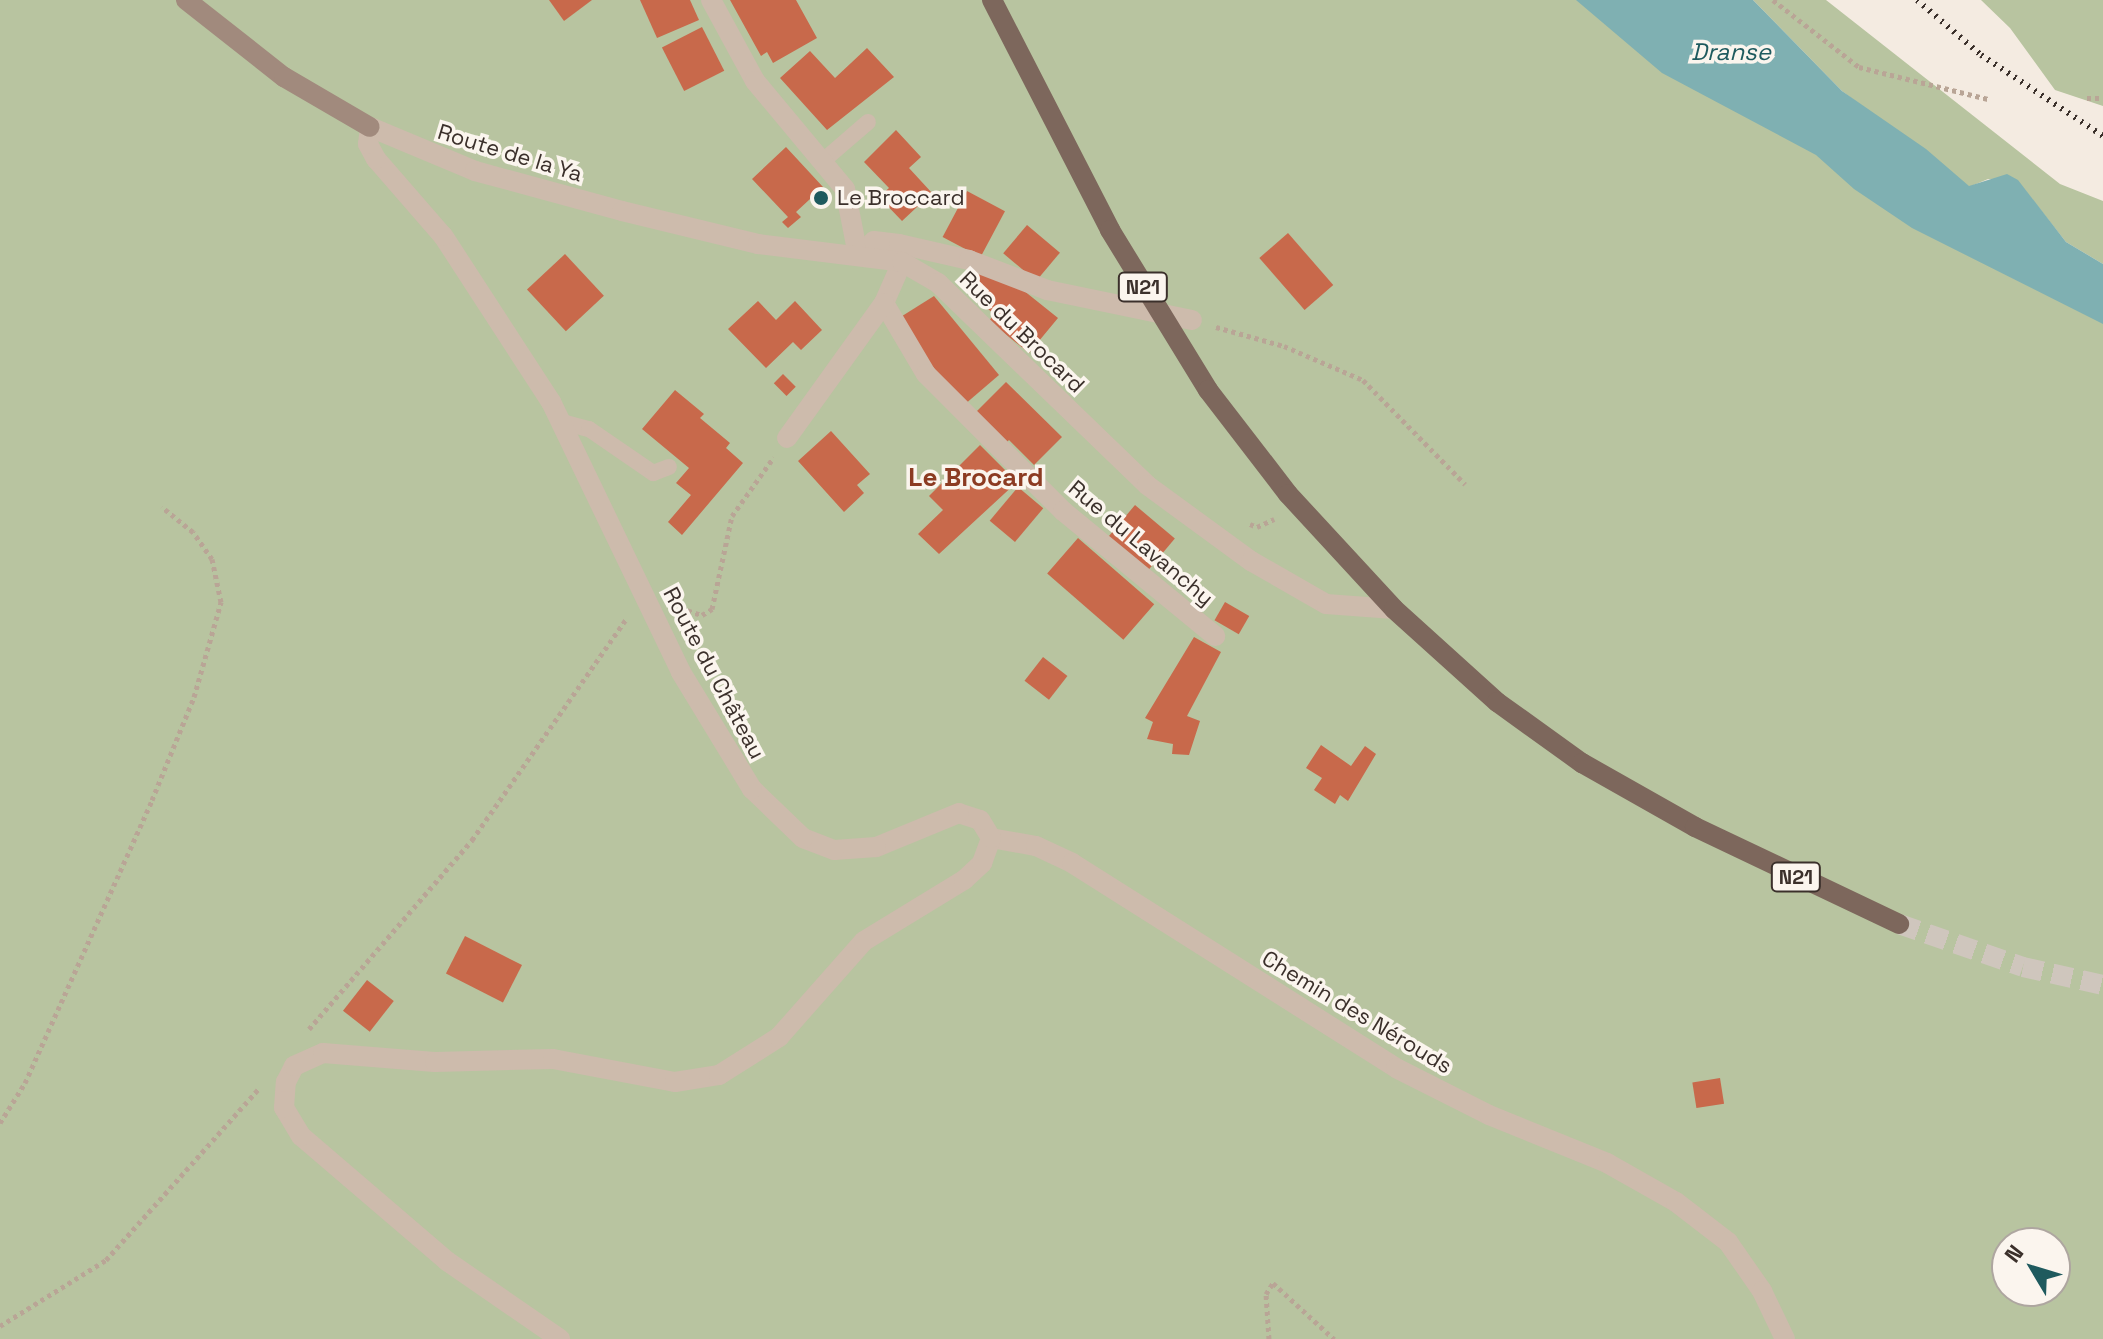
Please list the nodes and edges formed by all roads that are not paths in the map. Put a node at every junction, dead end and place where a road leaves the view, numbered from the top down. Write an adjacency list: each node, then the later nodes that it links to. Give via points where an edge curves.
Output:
1 (186, 0): 5 (street, Route de la Ya, via 284,77)
2 (711, 0): 6 (street, via 755,81)
3 (992, 0): 14 (main road, N21, via 1065,148 1158,312 1245,440)
4 (868, 122): 6 (lane)
5 (370, 127): 7 (street, Route de la Ya, via 475,171 597,205 758,244); 11 (street, Route du Château, via 368,144 376,159 443,236)
6 (824, 160): 7 (street, via 845,189)
7 (858, 255): 8 (street, Rue du Brocard); 10 (street, via 874,241 899,244 969,260 1047,290)
8 (902, 262): 9 (street); 14 (street, Rue du Brocard, via 938,283 1147,485 1251,561 1326,604)
9 (884, 303): 12 (street); 15 (street, Rue du Lavanchy, via 926,374 994,448 1084,530)
10 (1192, 320)
11 (562, 422): 13 (lane, via 589,429 653,473); 16 (street, Route du Château, via 720,743 752,789 803,838 843,852 864,850 959,813 980,820)
12 (787, 438)
13 (669, 467)
14 (1394, 609): 17 (main road, N21, via 1497,702 1582,763 1695,827)
15 (1215, 636)
16 (991, 838): 18 (street, via 982,863 964,880 864,941 779,1037 719,1075 675,1082 553,1059 435,1062 334,1054 315,1054 294,1066 286,1082 284,1108 301,1136 447,1261); 19 (street, Chemin des Nérouds, via 1036,846 1072,863 1396,1068 1489,1115 1607,1163 1676,1202 1738,1254)
17 (1899, 924)
18 (560, 1339)
19 (1785, 1339)

